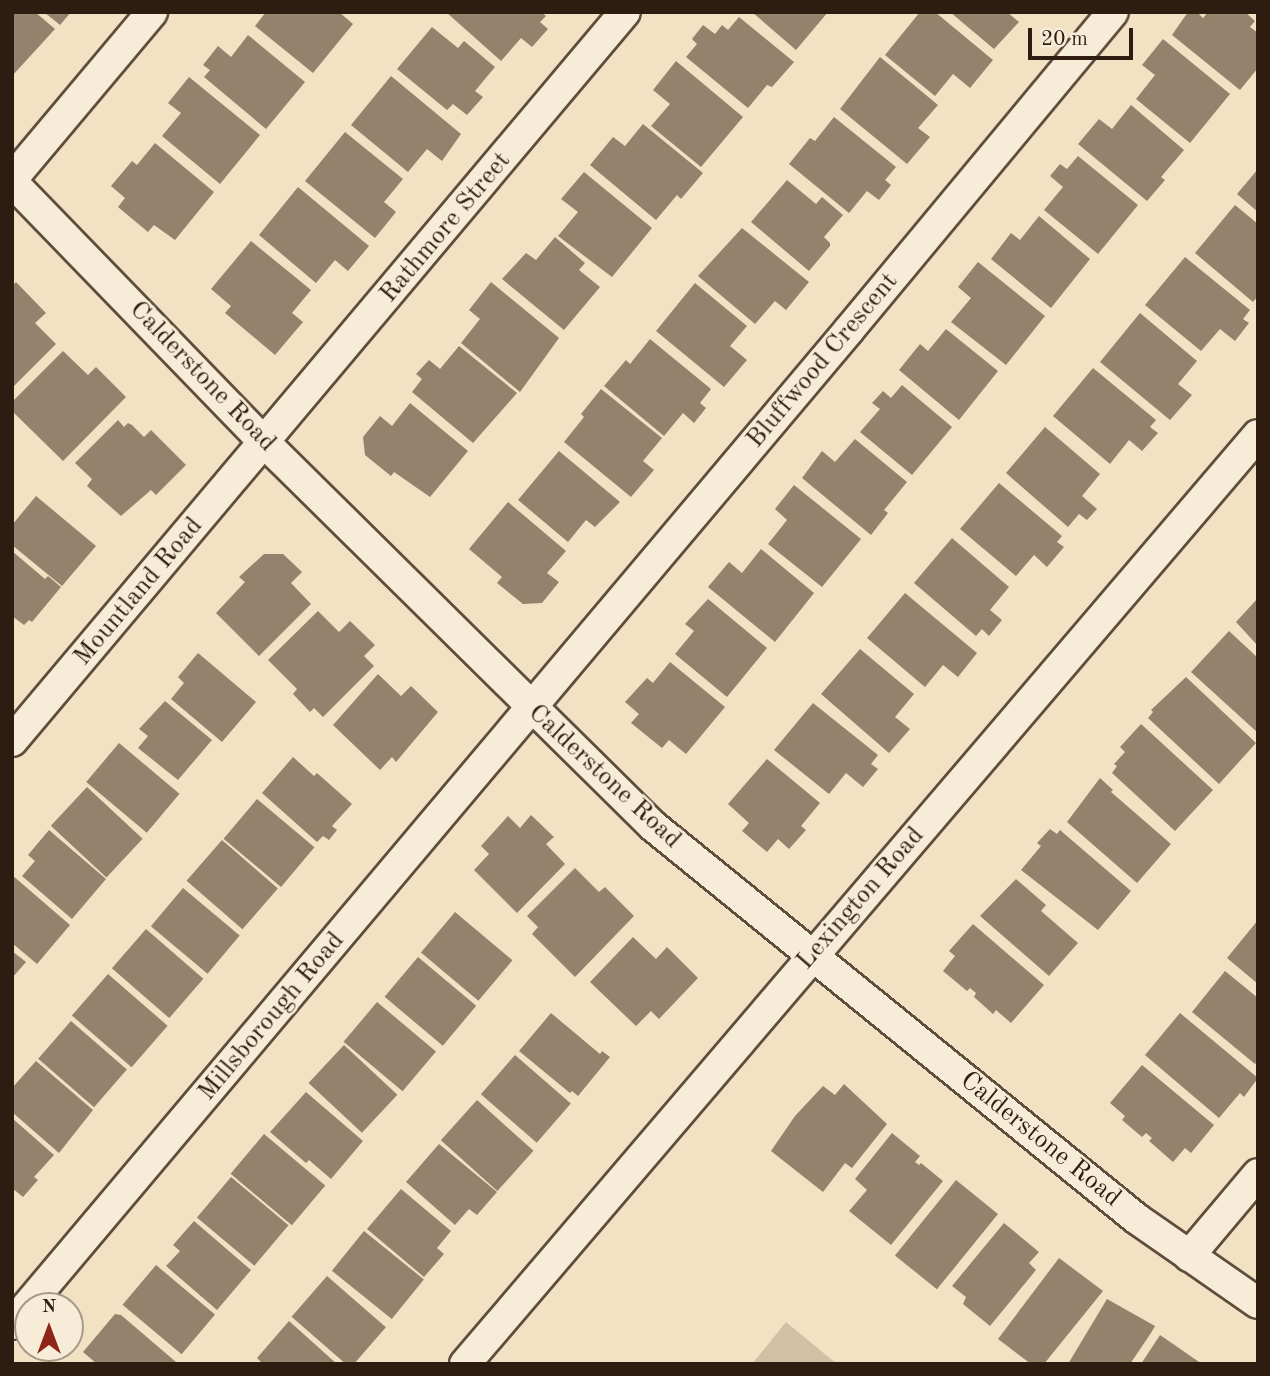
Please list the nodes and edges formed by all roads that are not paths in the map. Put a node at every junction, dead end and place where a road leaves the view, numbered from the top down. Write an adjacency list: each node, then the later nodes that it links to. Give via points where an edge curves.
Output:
1 (152, 12): 4 (street)
2 (625, 12): 6 (street, Rathmore Street)
3 (1113, 12): 7 (street, Bluffwood Crescent)
4 (12, 181): 6 (street, Calderstone Road)
5 (1258, 435): 9 (street, Lexington Road)
6 (265, 443): 7 (street, Calderstone Road); 8 (street, Mountland Road)
7 (531, 709): 9 (street, Calderstone Road, via 653,826); 13 (street, Millsborough Road)
8 (12, 741)
9 (812, 956): 11 (street, Calderstone Road); 14 (street, Lexington Road)
10 (1258, 1174): 11 (street)
11 (1189, 1256): 12 (street, Calderstone Road)
12 (1258, 1303)
13 (12, 1324)
14 (465, 1364)

